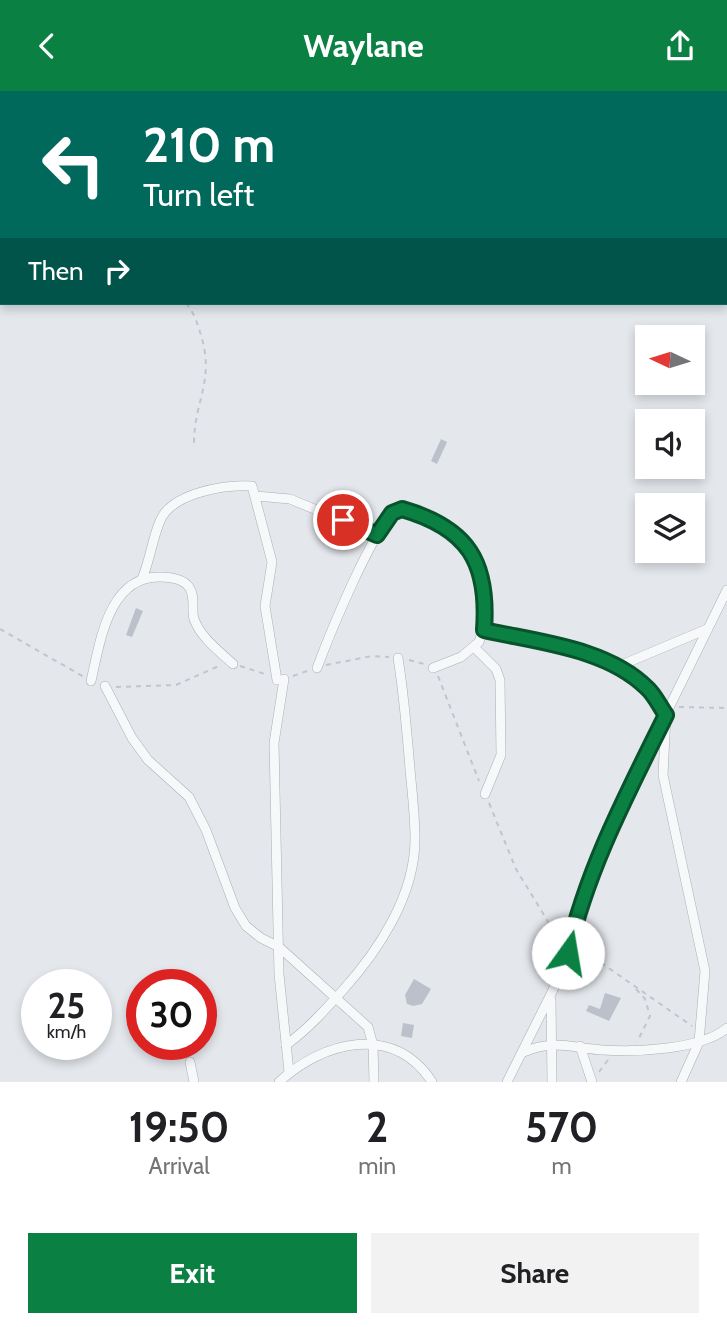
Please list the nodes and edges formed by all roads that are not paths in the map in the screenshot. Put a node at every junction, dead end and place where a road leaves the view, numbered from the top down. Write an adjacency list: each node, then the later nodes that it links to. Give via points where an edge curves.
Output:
1 (256, 496): 2 (street, via 290,499); 3 (street, via 252,486 238,487 167,507); 17 (street, via 272,562 265,606 281,679 274,743)
2 (377, 535): 6 (street, via 397,509 448,527 469,549 481,571); 11 (street)
3 (142, 579): 9 (street, via 175,578 188,585 200,630); 13 (street, via 127,588 106,622)
4 (727, 590): 5 (street)
5 (707, 629): 10 (street); 15 (street)
6 (484, 630): 7 (street); 10 (street)
7 (475, 648): 12 (street); 16 (street, via 496,669 500,680 501,755)
8 (398, 658): 19 (street, via 414,808 412,864 383,941)
9 (233, 664)
10 (619, 666): 15 (street)
11 (317, 668)
12 (433, 669)
13 (91, 681)
14 (105, 686): 17 (street, via 131,739 148,761 189,797 246,926)
15 (668, 711): 18 (street, via 617,816); 21 (street, via 663,775 705,971)
16 (485, 794)
17 (279, 947): 19 (street); 23 (street)
18 (552, 992): 22 (street); 26 (street)
19 (336, 998): 23 (street); 24 (street, via 369,1027)
20 (727, 1028): 21 (street, via 715,1038)
21 (699, 1037): 25 (street, via 624,1050); 36 (street)
22 (551, 1042): 25 (street); 26 (street); 35 (street)
23 (286, 1045): 28 (street)
24 (373, 1045): 28 (street, via 330,1048); 32 (street); 33 (street, via 399,1052 420,1066)
25 (580, 1047): 29 (street)
26 (524, 1052): 34 (street)
27 (190, 1062): 30 (street)
28 (289, 1072): 31 (street)
29 (594, 1081)
30 (194, 1082)
31 (279, 1082)
32 (374, 1082)
33 (432, 1082)
34 (507, 1082)
35 (552, 1082)
36 (681, 1082)

